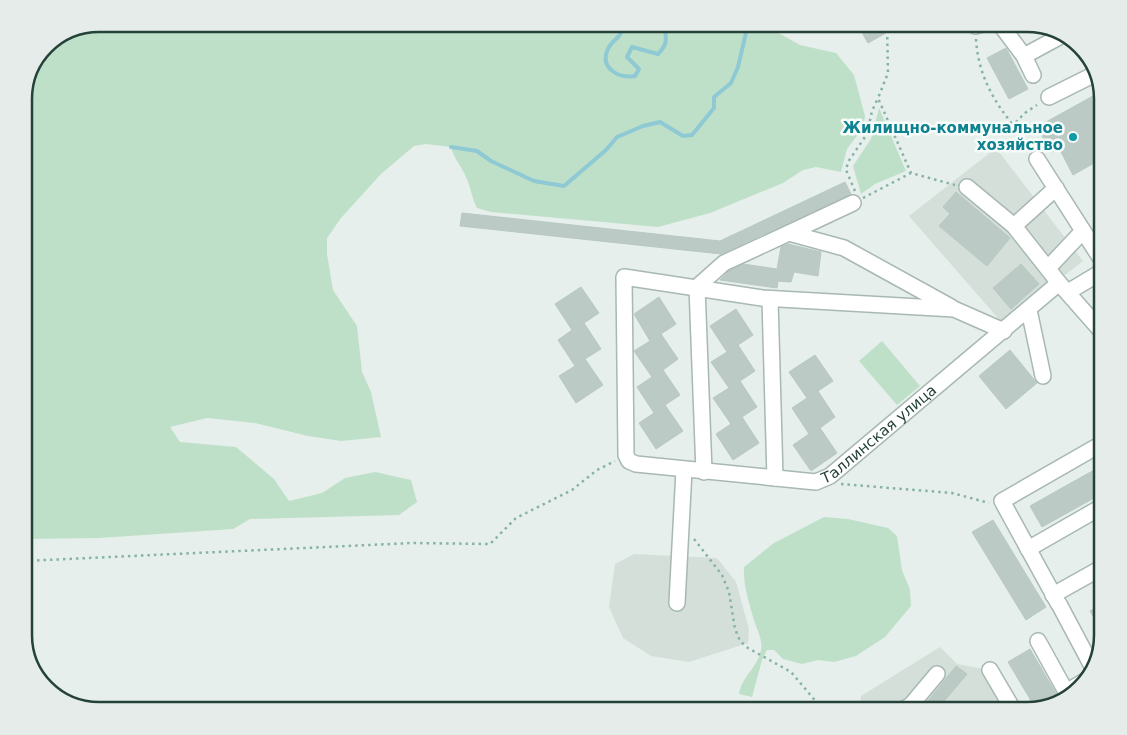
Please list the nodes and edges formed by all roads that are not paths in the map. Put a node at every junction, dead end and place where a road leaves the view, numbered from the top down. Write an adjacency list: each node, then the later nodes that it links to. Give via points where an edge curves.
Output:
1 (1006, 32): 3 (street)
2 (1054, 39): 3 (street)
3 (1024, 56): 4 (street)
4 (1033, 75)
5 (1090, 76): 6 (street)
6 (1049, 97)
7 (1037, 159): 9 (street)
8 (967, 187): 11 (street)
9 (1056, 188): 11 (street); 12 (street)
10 (853, 203): 13 (street)
11 (1014, 226): 15 (street)
12 (1083, 231): 14 (street); 15 (street)
13 (789, 233): 17 (street, via 724,263); 20 (street, via 844,248)
14 (1094, 248)
15 (1049, 267): 18 (street)
16 (1094, 275): 18 (street, Таллинская улица)
17 (697, 287): 19 (street); 26 (street, Таллинская улица, via 624,277 626,455 636,464); 27 (street)
18 (1064, 288): 21 (street, Таллинская улица); 22 (street)
19 (770, 299): 20 (street); 28 (street)
20 (954, 309): 23 (street)
21 (1029, 310): 23 (street, Таллинская улица); 24 (street)
22 (1094, 323)
23 (1004, 331): 28 (street, Таллинская улица, via 830,476 816,482)
24 (1043, 376)
25 (1094, 448): 30 (street, via 1002,501)
26 (684, 470): 27 (street, Таллинская улица); 33 (street)
27 (704, 472): 28 (street, Таллинская улица)
28 (775, 478)
29 (1094, 511): 30 (street)
30 (1028, 549): 32 (street)
31 (1094, 573): 32 (street)
32 (1057, 600): 35 (street)
33 (677, 603)
34 (1038, 641): 38 (street)
35 (1089, 661)
36 (990, 670): 40 (street)
37 (937, 674): 39 (street)
38 (1066, 690)
39 (913, 702)
40 (1009, 702)

